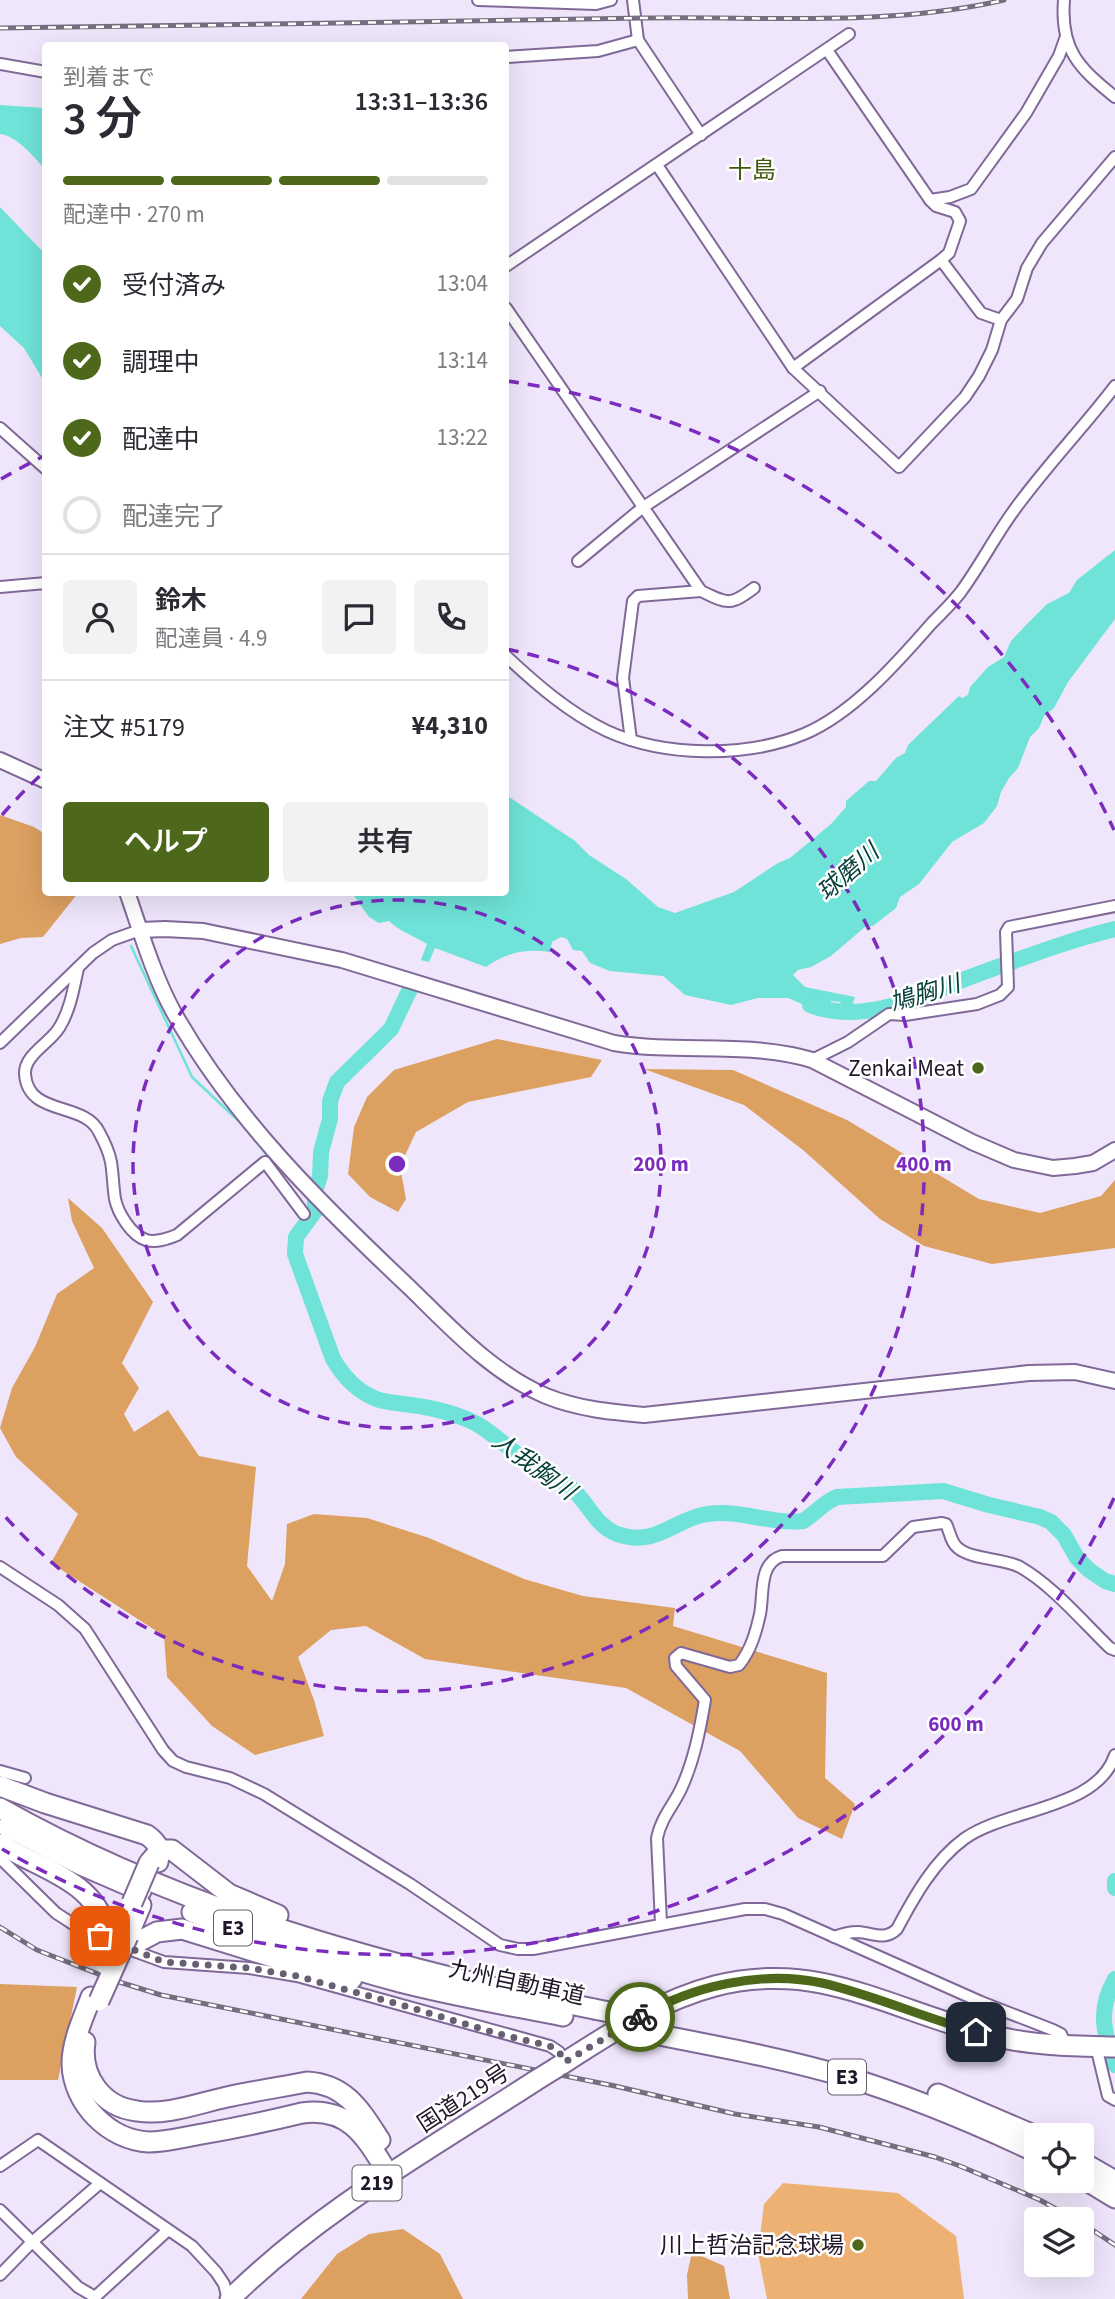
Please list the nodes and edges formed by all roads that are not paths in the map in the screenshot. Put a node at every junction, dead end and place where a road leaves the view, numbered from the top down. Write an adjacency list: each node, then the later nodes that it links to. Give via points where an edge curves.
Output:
1 (478, 0): 2 (street, via 596,4)
2 (611, 0)
3 (633, 0): 7 (street)
4 (1064, 0): 6 (street)
5 (849, 34): 8 (street)
6 (1065, 39): 12 (street, via 1091,77); 16 (street, via 1026,113 971,189)
7 (638, 40): 9 (street, via 598,51); 13 (street)
8 (827, 50): 13 (street); 16 (street)
9 (509, 57)
10 (0, 64): 11 (street)
11 (42, 71)
12 (1115, 97)
13 (701, 135): 15 (street)
14 (1115, 157): 20 (street, via 1042,243 1027,268 1017,299)
15 (657, 165): 18 (street); 21 (street)
16 (930, 201): 17 (street, via 955,212 960,221)
17 (942, 260): 20 (street, via 981,313); 21 (street)
18 (509, 264)
19 (509, 312): 26 (street)
20 (1001, 320): 23 (street, via 992,350 972,387 899,467)
21 (793, 368): 23 (street)
22 (1115, 386): 33 (street, via 1015,509 959,594 902,656 831,719 769,745 717,751 688,751)
23 (820, 391): 26 (street)
24 (0, 428): 25 (street)
25 (42, 465)
26 (642, 508): 27 (street); 31 (street)
27 (578, 561)
28 (42, 583): 29 (street)
29 (0, 586)
30 (754, 588): 31 (street, via 726,603)
31 (701, 591): 33 (street, via 638,596 633,601 623,678)
32 (509, 658): 33 (street, via 575,713)
33 (631, 740)
34 (0, 760): 35 (street)
35 (42, 779)
36 (129, 896): 38 (street)
37 (1115, 906): 41 (street, via 1009,927 1008,987 1000,995 977,1004 889,1014)
38 (140, 930): 39 (street, via 112,940); 41 (street, via 203,931 342,960 614,1043 646,1049 769,1051); 44 (street, via 188,1036 275,1151 350,1232 477,1352 546,1396 592,1410 644,1415 995,1375 1075,1372)
39 (78, 968): 40 (street); 43 (street, via 59,1028 27,1061 28,1087 44,1103 95,1123 110,1160 115,1200 134,1232 147,1241 177,1236 265,1163)
40 (0, 1043)
41 (812, 1060): 42 (street, via 972,1142 1023,1163 1075,1166 1093,1163)
42 (1115, 1150)
43 (304, 1214)
44 (1115, 1381)
45 (0, 1567): 56 (street, via 85,1629 173,1761 264,1794 500,1945 533,1949)
46 (1115, 1650): 56 (street, via 1023,1569 962,1552 946,1524 913,1527 883,1556 775,1558 764,1578 753,1641 739,1665 730,1667 681,1653 675,1658 676,1666 705,1700 698,1741 681,1790 660,1824 657,1838)
47 (1115, 1755): 58 (street, via 1105,1771 1078,1795 965,1838 924,1882 892,1934 855,1932)
48 (0, 1771): 49 (street)
49 (25, 1778)
50 (0, 1786): 55 (highway, via 147,1835 155,1841)
51 (0, 1808): 59 (highway, 九州自動車道 / E3, via 164,1887 242,1917)
52 (0, 1823): 61 (highway, 九州自動車道 / E3, via 81,1865 236,1929 397,1981)
53 (0, 1844): 57 (highway, via 80,1889)
54 (0, 1858): 66 (street, via 56,1913 76,1926 164,1962 297,1976 550,2046 559,2052)
55 (156, 1860): 57 (highway, bridge); 59 (highway, via 172,1850 209,1881 251,1905)
56 (661, 1923): 58 (street, via 765,1909)
57 (122, 1935): 60 (highway); 61 (highway, via 182,1929 317,1971)
58 (834, 1937): 64 (street, via 1053,2030)
59 (405, 1966): 62 (highway, 九州自動車道 / E3)
60 (95, 1999): 72 (highway, via 85,2061 94,2087 115,2105 149,2112 299,2084 326,2085 359,2108); 72 (highway, via 75,2039 73,2075 89,2110 120,2135 167,2141 325,2112 354,2126)
61 (477, 2001): 62 (highway, 九州自動車道 / E3)
62 (589, 2015): 63 (highway, 九州自動車道 / E3, bridge)
63 (654, 2028): 68 (highway, 九州自動車道 / E3, via 755,2041 850,2064 954,2100); 69 (highway, 九州自動車道 / E3, via 845,2077 947,2112)
64 (1066, 2045): 65 (highway, 国道219号 / 219); 66 (highway, 国道219号 / 219, via 1001,2038 820,1983 771,1978 716,1986 659,2005)
65 (1105, 2047): 67 (street, via 1108,2096)
66 (561, 2065): 72 (highway, 国道219号 / 219, bridge)
67 (1115, 2100)
68 (1024, 2131)
69 (1024, 2147)
70 (0, 2166): 74 (street, via 38,2140)
71 (1094, 2169): 73 (highway)
72 (394, 2172): 81 (highway, 国道219号 / 219, via 308,2230)
73 (1115, 2181)
74 (99, 2184): 78 (street); 79 (street)
75 (1094, 2185): 76 (highway)
76 (1115, 2198)
77 (0, 2210): 79 (street)
78 (167, 2231): 79 (street, via 95,2297 78,2287); 81 (street, via 207,2260)
79 (32, 2242): 80 (street)
80 (0, 2275)
81 (229, 2299)

